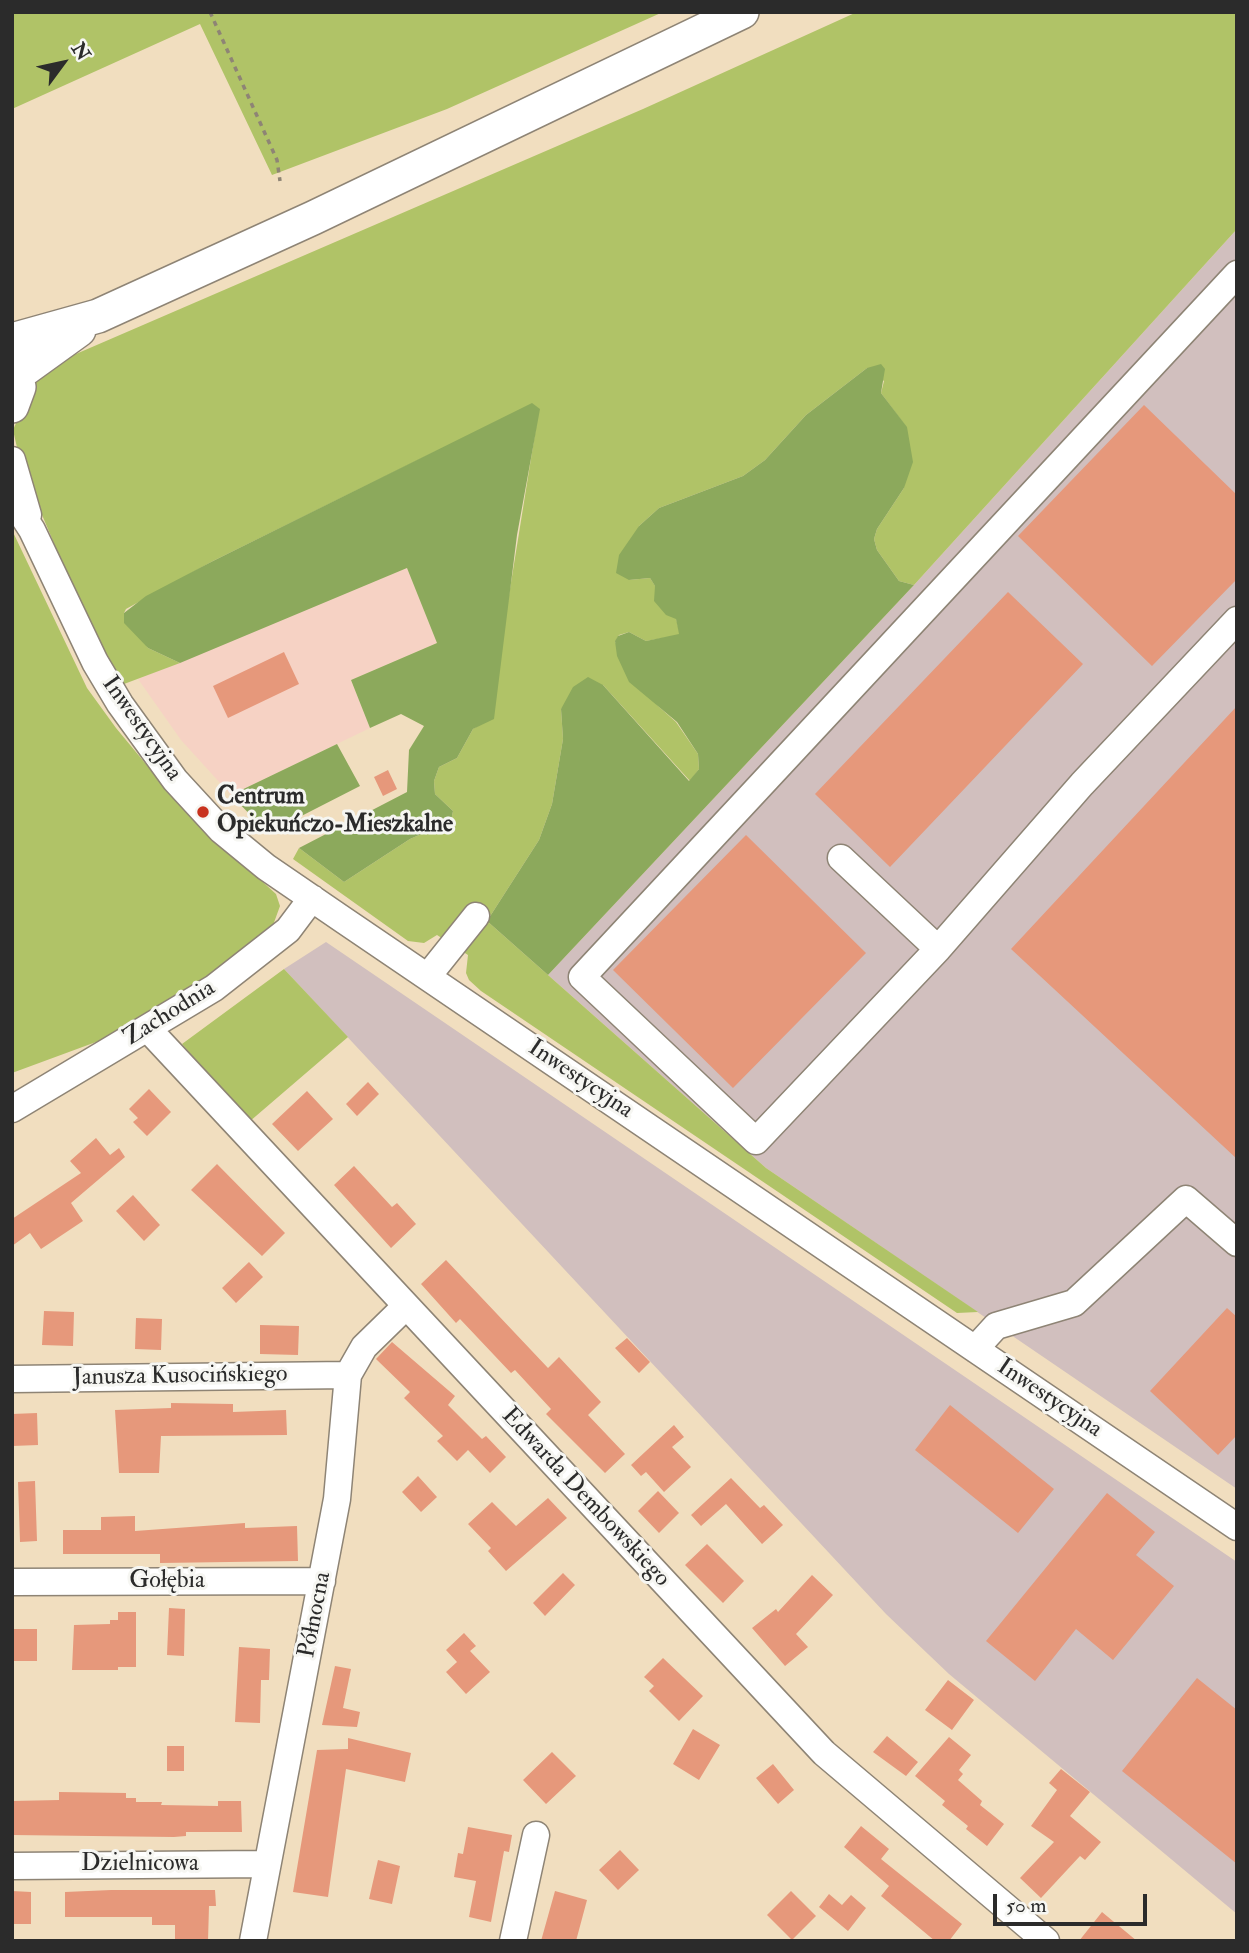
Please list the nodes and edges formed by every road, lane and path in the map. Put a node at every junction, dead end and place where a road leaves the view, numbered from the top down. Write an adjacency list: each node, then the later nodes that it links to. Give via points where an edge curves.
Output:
1 (210, 12): 3 (path, via 277,160)
2 (742, 12): 5 (main road)
3 (280, 181)
4 (1237, 274): 16 (street, via 582,977 756,1141)
5 (98, 316): 6 (main road); 7 (main road)
6 (12, 340)
7 (15, 364): 8 (main road, via 19,387)
8 (12, 406)
9 (12, 460): 11 (street, Inwestycyjna)
10 (12, 499): 11 (street, Inwestycyjna)
11 (32, 530): 14 (street, Inwestycyjna, via 95,662 140,735 221,830)
12 (1237, 620): 16 (street, via 1082,784)
13 (841, 858): 16 (street)
14 (312, 898): 17 (street, Inwestycyjna); 18 (street, Zachodnia, via 288,930 214,988)
15 (476, 916): 17 (street)
16 (938, 949)
17 (428, 976): 22 (street, Inwestycyjna)
18 (148, 1029): 19 (street, Zachodnia); 21 (street, Edwarda Dembowskiego)
19 (12, 1109)
20 (1237, 1243): 22 (street, via 1186,1199 1074,1303 996,1325)
21 (405, 1307): 23 (street, Północna, via 364,1347); 33 (street, Edwarda Dembowskiego, via 824,1753)
22 (975, 1349): 25 (street, Inwestycyjna)
23 (348, 1375): 24 (street, Janusza Kusocińskiego); 26 (street, Północna, via 337,1499)
24 (12, 1379)
25 (1237, 1527)
26 (323, 1581): 27 (street, Gołębia); 29 (street, Północna)
27 (12, 1582)
28 (536, 1835): 32 (street)
29 (267, 1864): 30 (street, Dzielnicowa); 31 (street, Północna)
30 (12, 1866)
31 (253, 1941)
32 (513, 1941)
33 (1046, 1941)

